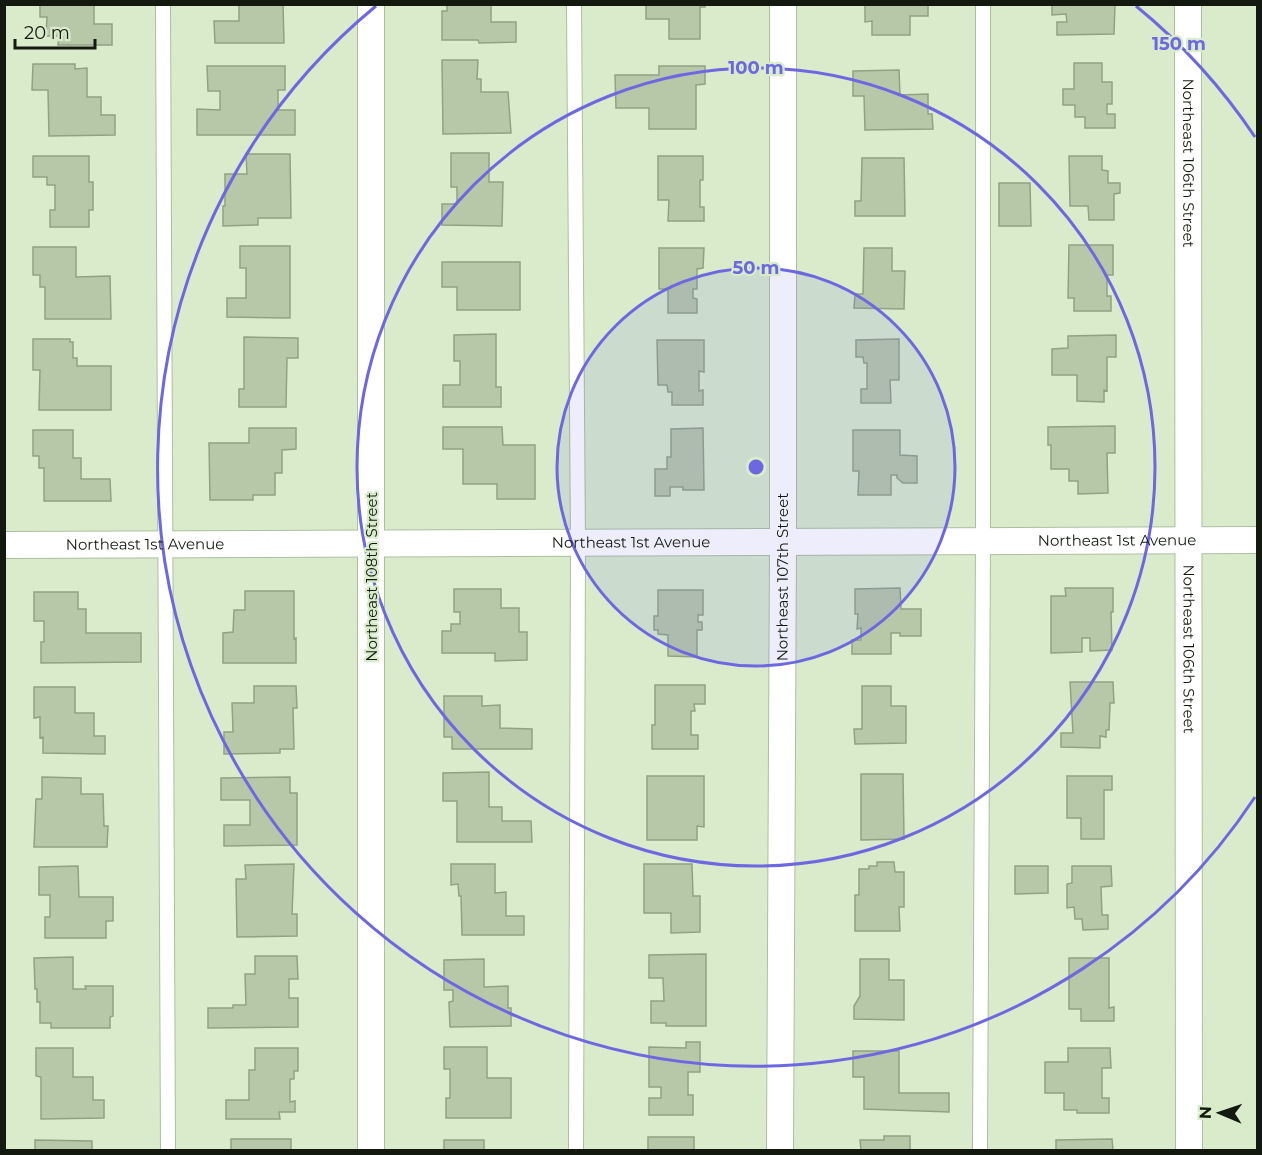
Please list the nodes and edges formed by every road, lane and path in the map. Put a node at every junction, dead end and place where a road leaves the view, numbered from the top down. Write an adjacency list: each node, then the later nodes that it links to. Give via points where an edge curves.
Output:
1 (163, 4): 14 (lane)
2 (371, 4): 11 (street, Northeast 108th Street)
3 (574, 4): 12 (lane)
4 (783, 4): 9 (street, Northeast 107th Street)
5 (983, 4): 10 (lane)
6 (1188, 4): 7 (street, Northeast 106th Street)
7 (1188, 540): 8 (street, Northeast 1st Avenue); 10 (street, Northeast 1st Avenue); 20 (street, Northeast 106th Street)
8 (1257, 540)
9 (783, 543): 10 (street, Northeast 1st Avenue); 12 (street, Northeast 1st Avenue); 18 (street, Northeast 107th Street)
10 (983, 543): 19 (lane)
11 (372, 544): 12 (street, Northeast 1st Avenue); 14 (street, Northeast 1st Avenue); 16 (street, Northeast 108th Street)
12 (578, 544): 17 (lane)
13 (4, 545): 14 (street, Northeast 1st Avenue)
14 (165, 545): 15 (lane)
15 (168, 1150)
16 (371, 1150)
17 (576, 1150)
18 (780, 1150)
19 (980, 1150)
20 (1189, 1150)

